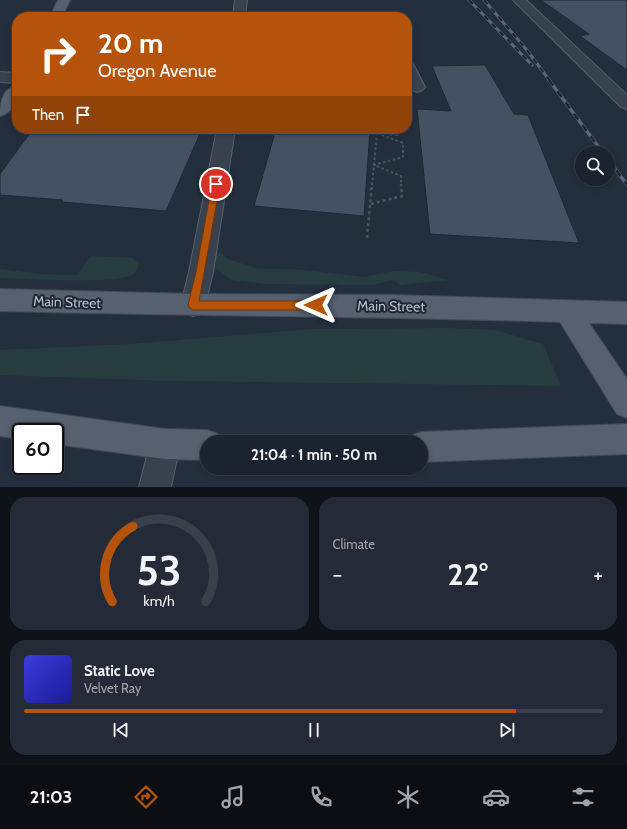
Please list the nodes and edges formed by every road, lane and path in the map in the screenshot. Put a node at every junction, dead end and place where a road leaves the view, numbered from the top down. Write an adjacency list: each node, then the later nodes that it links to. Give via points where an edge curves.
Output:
1 (64, 0): 4 (main road)
2 (241, 0): 5 (street)
3 (518, 0): 11 (street)
4 (58, 12)
5 (240, 12)
6 (412, 76): 9 (street)
7 (0, 77): 8 (street)
8 (12, 78)
9 (418, 87)
10 (12, 96): 12 (main road)
11 (627, 104)
12 (0, 112)
13 (225, 134): 20 (street)
14 (377, 134): 15 (path); 16 (path); 16 (path, via 403,143 403,157)
15 (397, 134)
16 (374, 165): 17 (path); 17 (path, via 401,176 402,196)
17 (371, 204): 18 (path)
18 (367, 238)
19 (0, 300): 20 (main road, Main Street)
20 (193, 305): 21 (main road, Main Street, via 393,306)
21 (567, 311): 22 (main road, Main Street); 23 (main road)
22 (627, 313)
23 (627, 404)
24 (0, 421): 26 (main road)
25 (627, 439): 28 (main road)
26 (165, 444): 27 (main road); 29 (street)
27 (200, 445)
28 (428, 447)
29 (156, 487)

